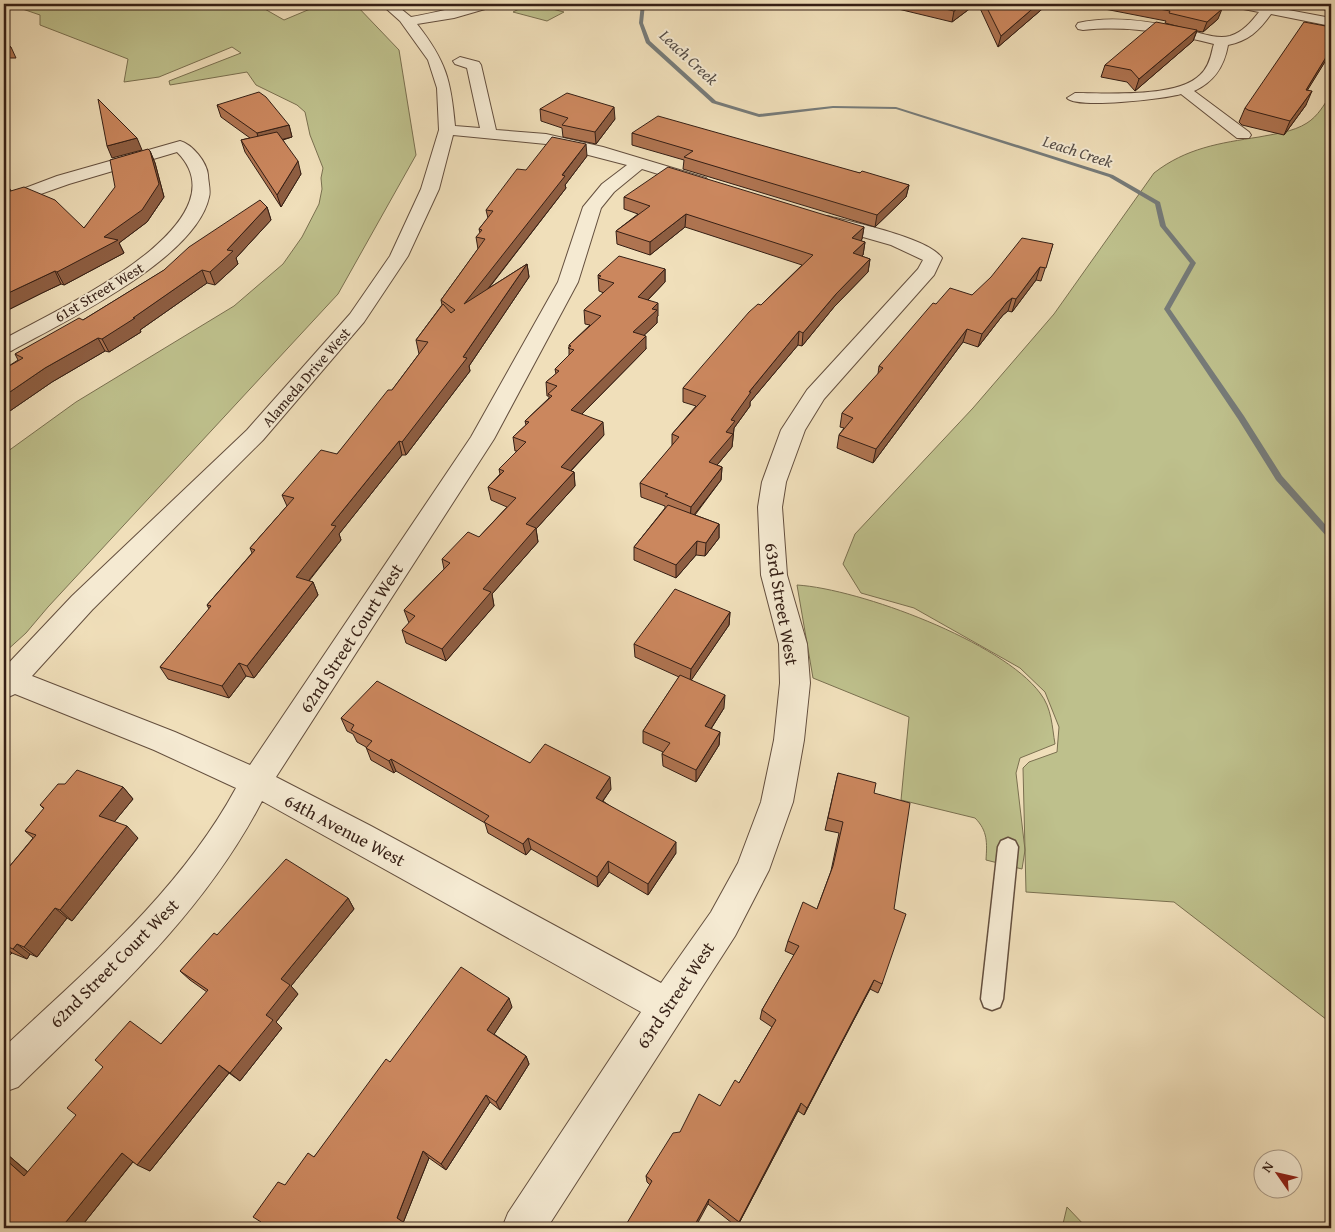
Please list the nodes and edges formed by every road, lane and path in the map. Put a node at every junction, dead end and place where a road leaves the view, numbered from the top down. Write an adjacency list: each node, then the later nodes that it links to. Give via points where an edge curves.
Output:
1 (387, 4): 5 (street, Alameda Drive West)
2 (487, 4): 5 (street)
3 (1238, 4): 4 (street)
4 (1268, 10): 6 (street); 8 (street, via 1248,34)
5 (408, 22): 12 (street, Alameda Drive West, via 427,46 441,74)
6 (1331, 22)
7 (1084, 26): 8 (street, via 1142,25)
8 (1221, 42): 10 (street, via 1218,58 1204,80)
9 (460, 61): 13 (street, via 474,65)
10 (1183, 89): 11 (street, via 1131,96); 14 (street)
11 (1075, 98)
12 (447, 130): 13 (street); 20 (street, Alameda Drive West, via 430,189 399,256 358,318 255,435 82,603)
13 (489, 132): 15 (street, via 546,139)
14 (1243, 135)
15 (639, 163): 16 (street); 21 (street, 62nd Street Court West, via 608,188 592,207 568,282 482,439)
16 (714, 186)
17 (4, 202): 19 (street, 61st Street West, via 63,180 180,146 192,158 202,187 193,215 177,237 144,266)
18 (806, 215): 24 (street, 63rd Street West, via 926,253 932,262 815,396 793,430 783,453 774,482 770,534 774,575 793,644 795,682 778,802 748,878 724,924)
19 (4, 347)
20 (8, 684): 21 (street, 64th Avenue West, via 183,747)
21 (256, 782): 24 (street, 64th Avenue West); 25 (street, 62nd Street Court West, via 238,819 196,880 123,958)
22 (1008, 847): 23 (lane)
23 (992, 999)
24 (667, 1006): 26 (street, 63rd Street West)
25 (4, 1073)
26 (523, 1228)

